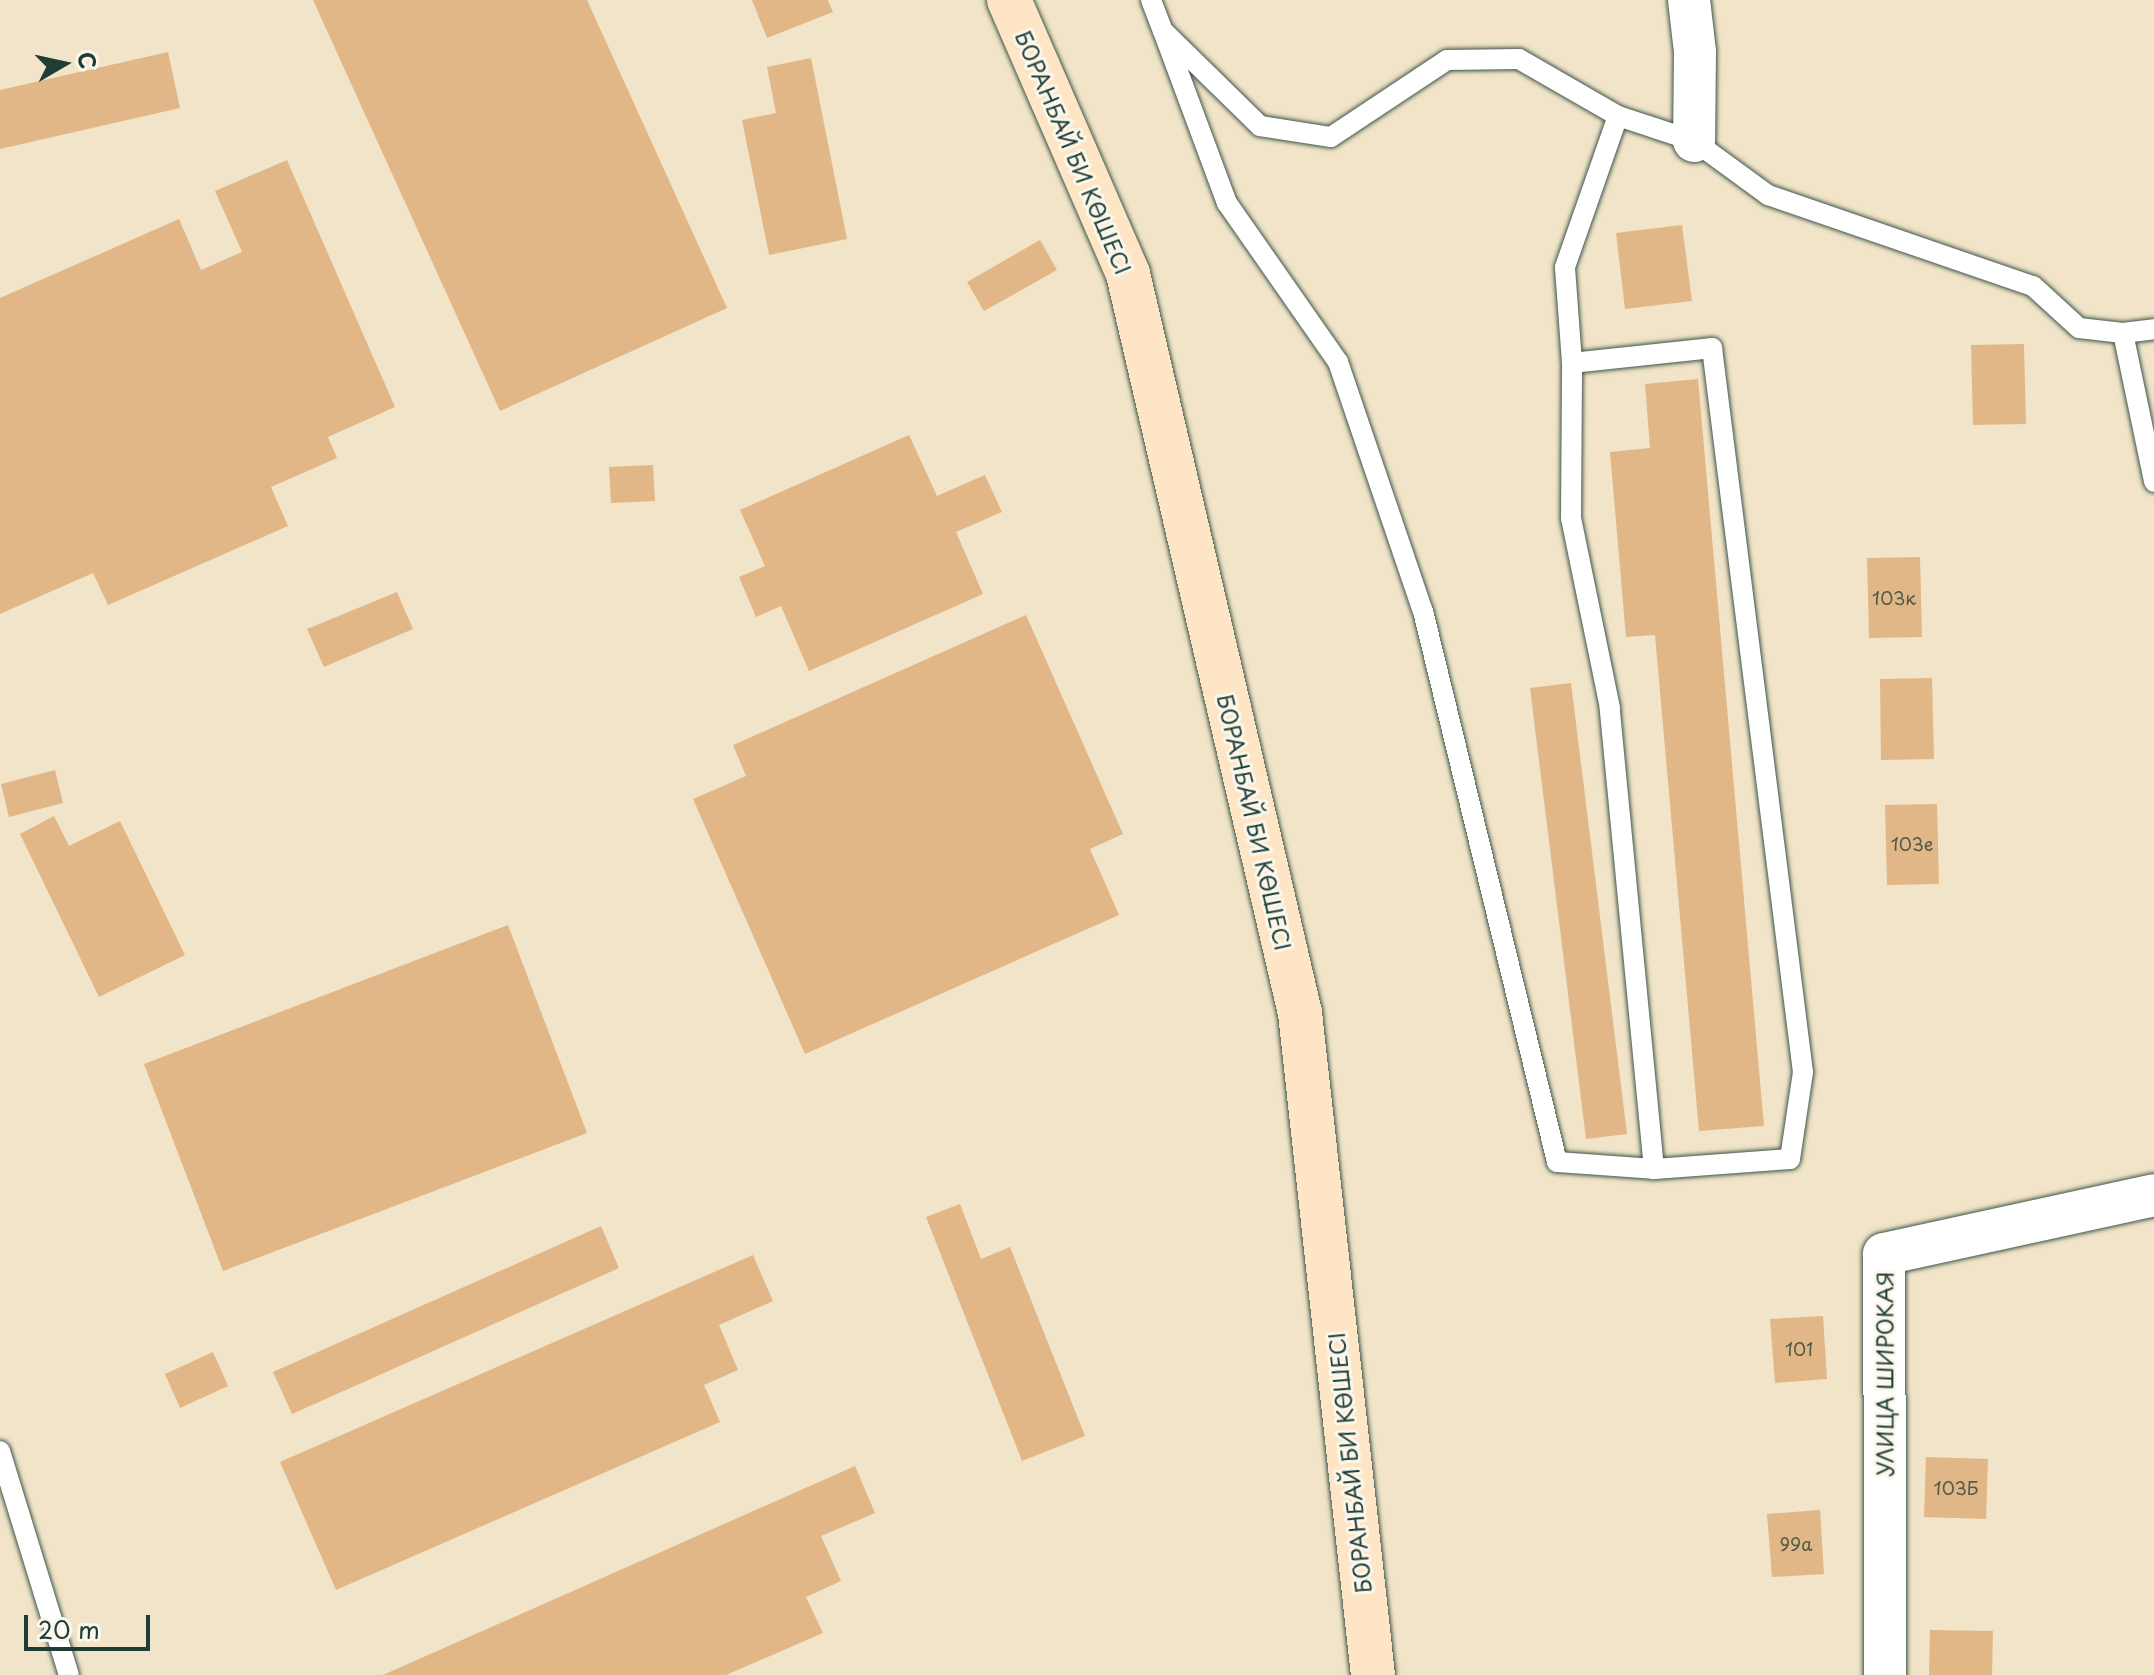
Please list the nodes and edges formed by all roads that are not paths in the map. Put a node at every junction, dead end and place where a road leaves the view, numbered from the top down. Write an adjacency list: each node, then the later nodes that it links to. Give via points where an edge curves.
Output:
1 (1009, 0): 15 (main road, БОРАНБАЙ БИ КӨШЕСІ, via 1128,274 1300,1013)
2 (1151, 0): 4 (lane)
3 (1689, 0): 6 (street, via 1695,52)
4 (1163, 31): 5 (lane, via 1260,126 1331,137 1447,60 1519,59); 11 (lane, via 1227,203 1338,362 1423,611 1557,1162)
5 (1618, 116): 6 (lane); 9 (lane, via 1565,267)
6 (1694, 141): 8 (lane, via 1768,195 2033,286 2079,328)
7 (2154, 329): 8 (lane)
8 (2123, 333): 10 (lane)
9 (1572, 363): 11 (lane, via 1571,518 1610,708); 11 (lane, via 1712,348 1803,1072 1790,1159)
10 (2154, 482)
11 (1654, 1169)
12 (2154, 1195): 16 (street, УЛИЦА ШИРОКАЯ, via 1884,1254)
13 (0, 1451): 14 (lane)
14 (69, 1675)
15 (1373, 1675)
16 (1885, 1675)

